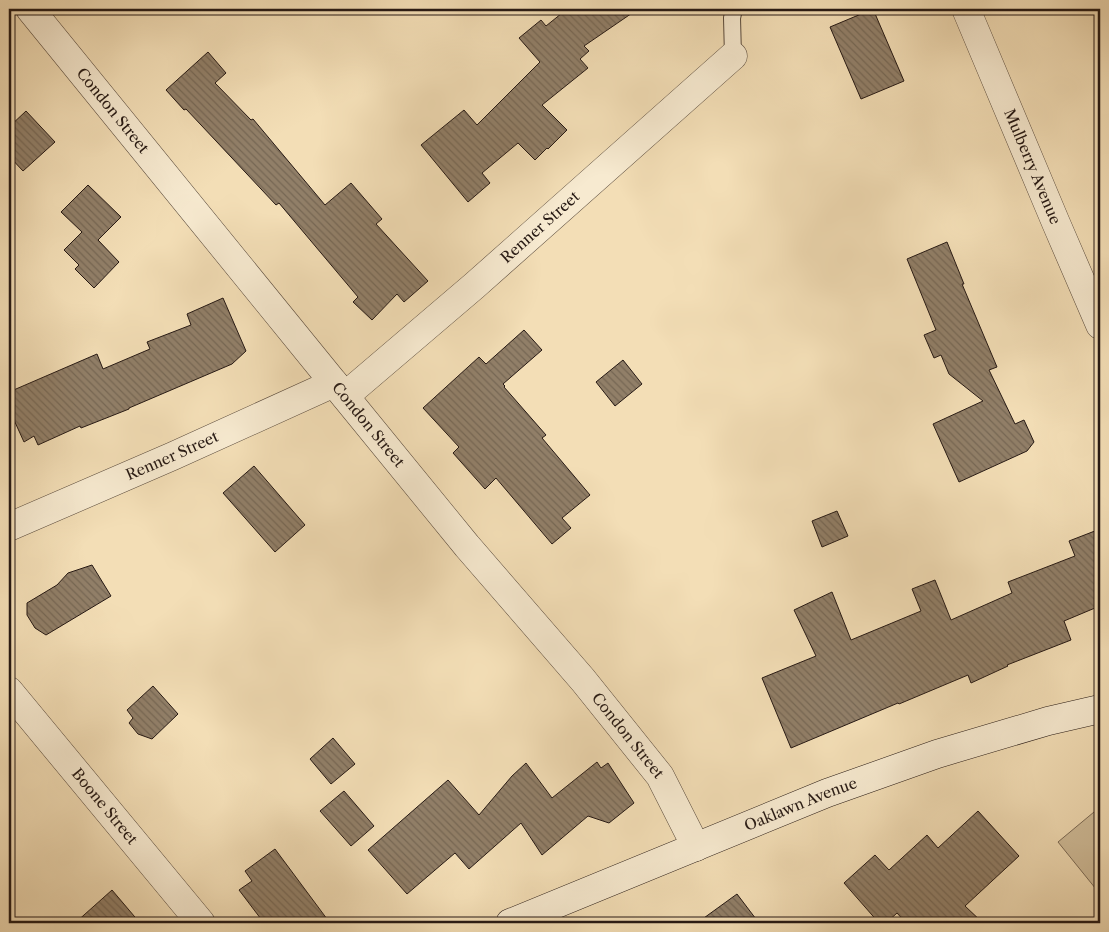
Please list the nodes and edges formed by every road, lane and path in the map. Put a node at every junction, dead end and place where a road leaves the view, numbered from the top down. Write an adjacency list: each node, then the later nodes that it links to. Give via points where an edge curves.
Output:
1 (30, 9): 6 (street, Condon Street)
2 (734, 9): 4 (lane)
3 (966, 9): 5 (street, Mulberry Avenue)
4 (733, 56): 6 (street, Renner Street, via 474,286)
5 (1100, 325)
6 (339, 390): 7 (street, Renner Street, via 173,456); 10 (street, Condon Street, via 660,776)
7 (9, 527)
8 (9, 691): 11 (street, Boone Street)
9 (1100, 709): 10 (street, Oaklawn Avenue, via 937,754 827,793)
10 (696, 847): 12 (street, Oaklawn Avenue)
11 (201, 923)
12 (510, 923)

